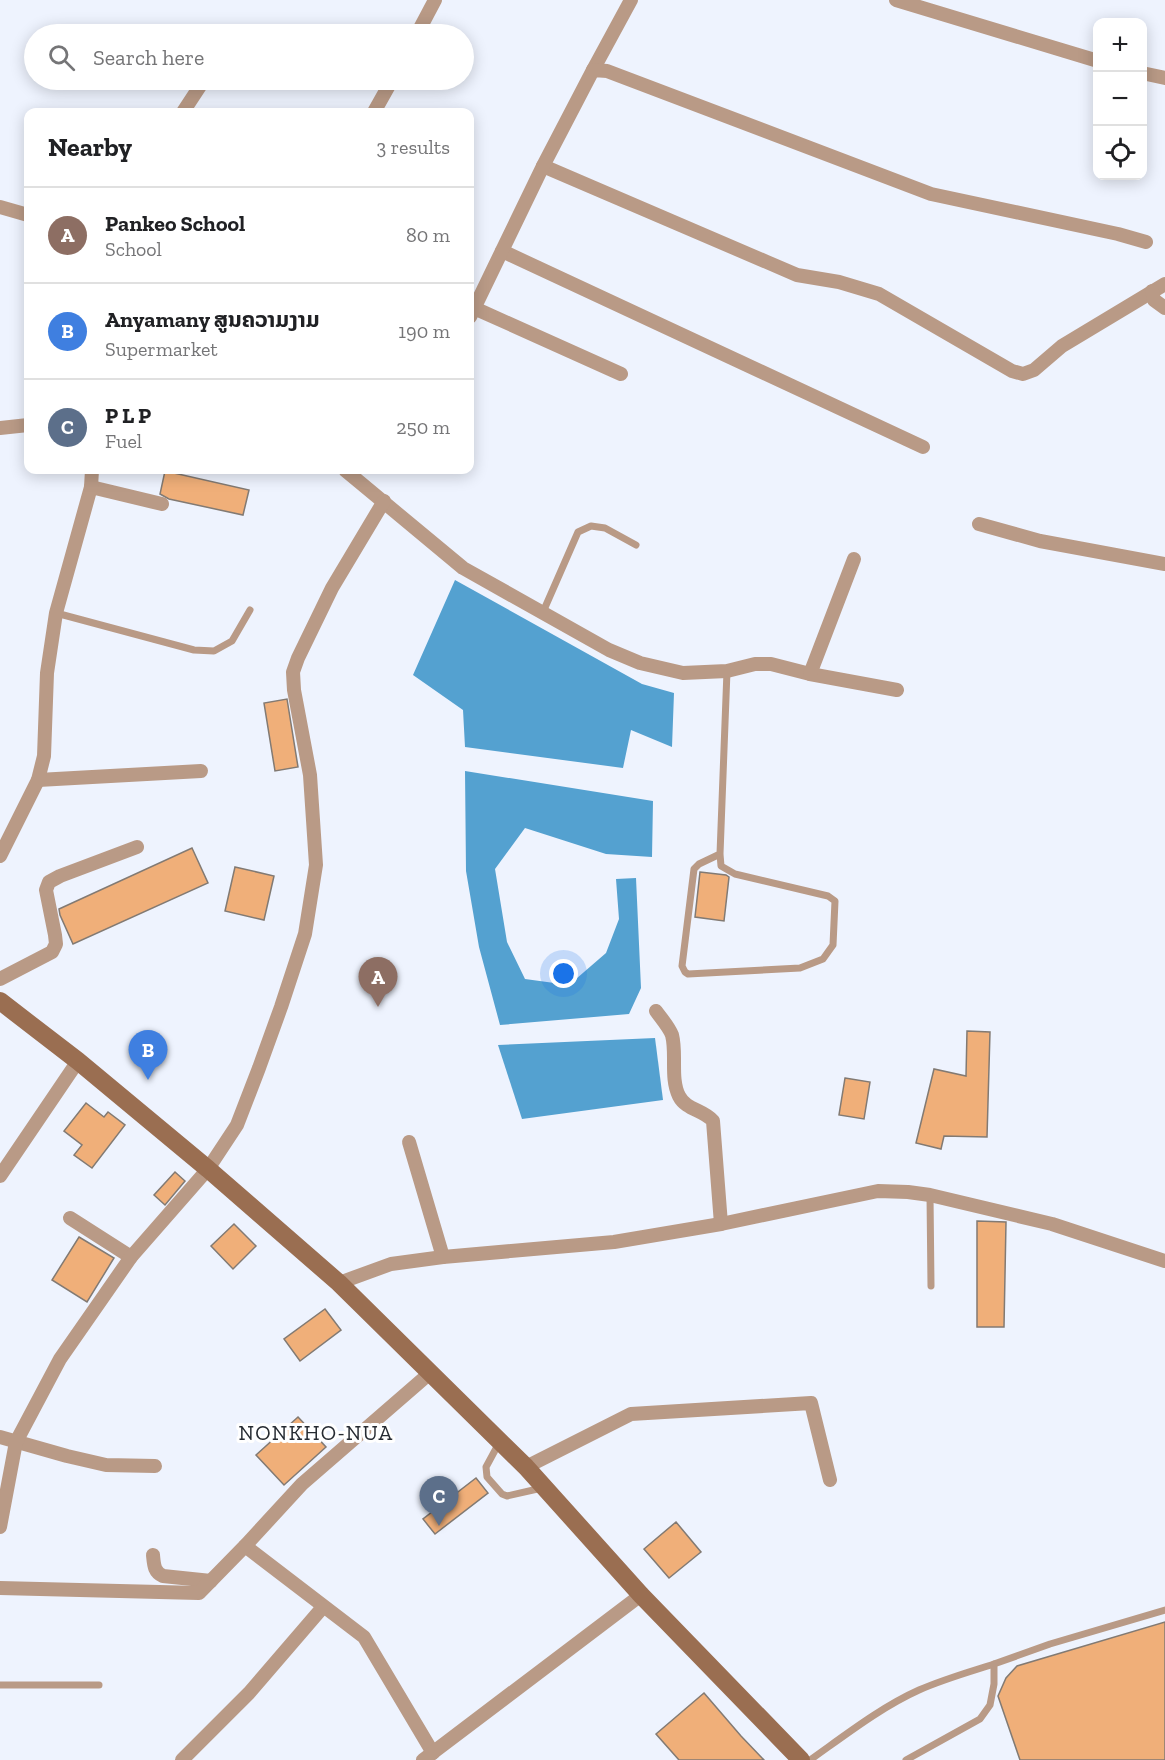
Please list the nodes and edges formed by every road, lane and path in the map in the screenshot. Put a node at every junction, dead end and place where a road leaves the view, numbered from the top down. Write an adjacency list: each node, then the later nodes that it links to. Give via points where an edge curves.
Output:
1 (435, 0): 4 (street)
2 (631, 0): 6 (street)
3 (896, 0): 5 (street)
4 (422, 24)
5 (1093, 59)
6 (593, 70): 13 (street); 16 (street, via 607,71 931,194)
7 (1147, 74): 8 (street)
8 (1165, 78)
9 (197, 90): 11 (street)
10 (386, 90): 12 (street)
11 (186, 108)
12 (376, 108)
13 (543, 166): 17 (street); 19 (street, via 797,275 879,294 1011,371 1023,374)
14 (0, 207): 15 (street)
15 (24, 214)
16 (1146, 242)
17 (502, 251): 20 (street); 26 (street)
18 (1165, 284): 19 (street)
19 (1152, 291): 21 (street, via 1154,300)
20 (474, 308)
21 (1165, 308)
22 (474, 313): 23 (street)
23 (621, 374)
24 (24, 425): 25 (street)
25 (0, 428)
26 (923, 447)
27 (92, 474): 29 (street)
28 (350, 474): 30 (street)
29 (91, 487): 31 (street); 38 (street)
30 (384, 501): 37 (street, via 463,568); 52 (street, via 332,588 293,672 310,776 316,865 305,934 237,1125)
31 (162, 504)
32 (979, 524): 35 (street, via 1040,541)
33 (636, 545): 37 (lane, via 604,528 591,526 578,532)
34 (854, 559): 40 (street)
35 (1165, 564)
36 (250, 610): 38 (lane, via 232,641 214,651 194,650)
37 (543, 612): 39 (street, via 640,663 683,673)
38 (56, 613): 43 (street, via 47,673 44,756)
39 (728, 671): 40 (street, via 771,664); 45 (lane)
40 (810, 674): 41 (street)
41 (897, 690)
42 (201, 771): 43 (street)
43 (38, 780): 46 (street)
44 (137, 847): 47 (street, via 49,882 46,890 56,944 52,952)
45 (720, 854): 45 (lane, via 694,869 682,966 685,972 800,968 824,959 833,945 835,901 828,896 735,874 721,866)
46 (0, 856)
47 (0, 979)
48 (0, 1001): 50 (main road)
49 (656, 1011): 56 (street, via 672,1035 680,1099 713,1121)
50 (78, 1060): 52 (main road); 53 (street)
51 (409, 1142): 58 (street)
52 (208, 1169): 57 (street); 60 (main road)
53 (0, 1176)
54 (930, 1195): 56 (street, via 878,1191); 59 (street, via 1052,1224); 61 (lane)
55 (70, 1218): 57 (street)
56 (721, 1224): 58 (street, via 614,1242)
57 (132, 1257): 65 (street, via 60,1359)
58 (443, 1257): 60 (street, via 391,1264)
59 (1165, 1261)
60 (339, 1283): 62 (main road)
61 (931, 1286)
62 (430, 1373): 64 (main road); 71 (street, via 303,1484)
63 (0, 1437): 65 (street)
64 (500, 1441): 67 (main road); 69 (lane, via 486,1472 502,1494 511,1496)
65 (16, 1442): 66 (street, via 106,1465); 70 (street)
66 (155, 1466)
67 (526, 1467): 68 (street, via 632,1414 811,1403); 69 (main road)
68 (830, 1480)
69 (545, 1488): 75 (main road)
70 (0, 1527)
71 (245, 1546): 73 (street); 76 (street)
72 (153, 1556): 73 (street, via 155,1570 163,1576)
73 (211, 1581): 74 (street, via 199,1593 192,1594)
74 (0, 1588)
75 (641, 1595): 81 (street); 83 (main road)
76 (323, 1607): 81 (street, via 363,1637); 82 (street, via 249,1694)
77 (1165, 1610): 78 (lane)
78 (994, 1664): 84 (lane, via 918,1690); 85 (lane, via 990,1705 980,1719)
79 (0, 1685): 80 (lane)
80 (99, 1685)
81 (428, 1757)
82 (182, 1760)
83 (801, 1760)
84 (810, 1760)
85 (906, 1760)

